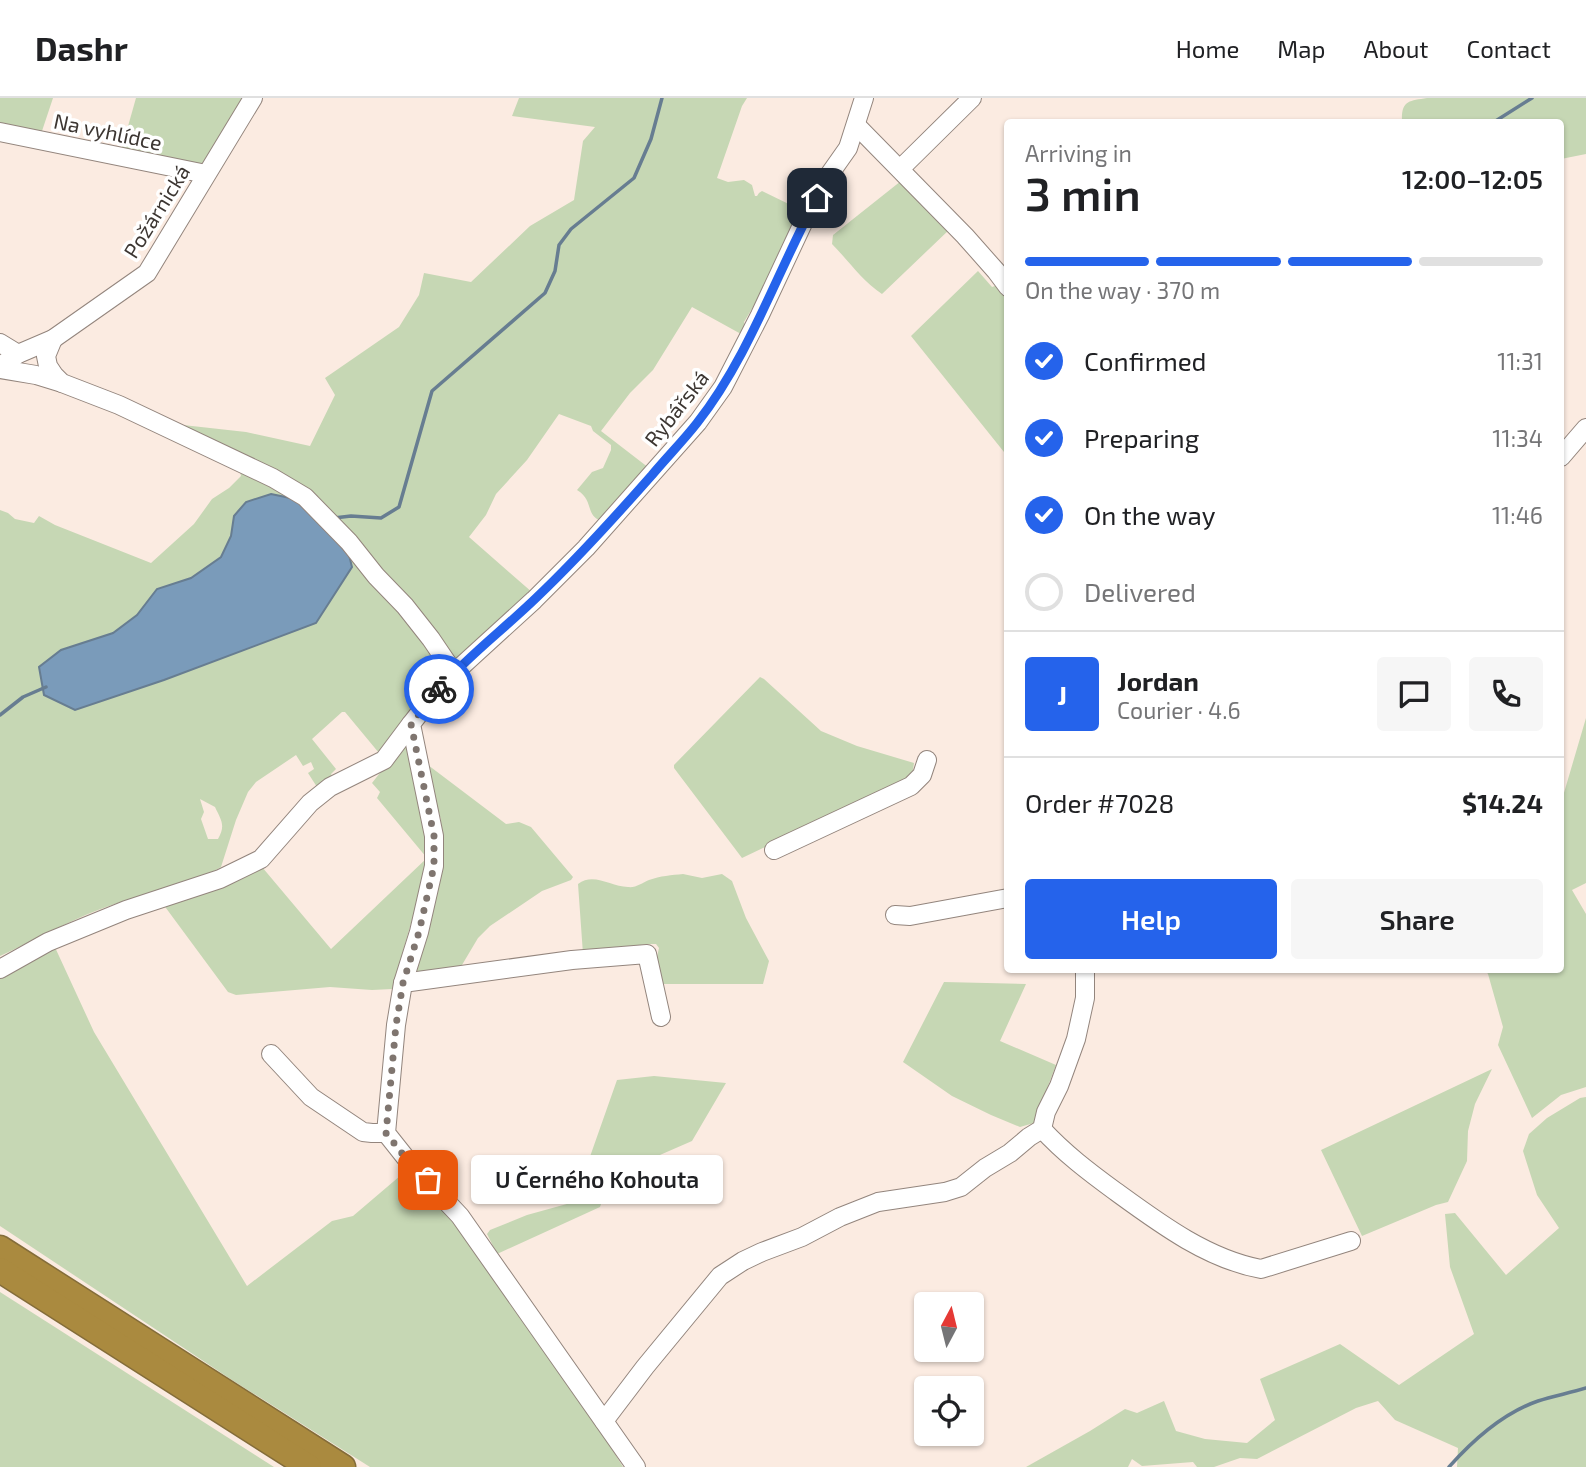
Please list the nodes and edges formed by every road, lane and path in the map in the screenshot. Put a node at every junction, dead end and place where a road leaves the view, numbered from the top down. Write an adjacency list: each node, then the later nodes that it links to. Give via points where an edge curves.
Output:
1 (253, 98): 7 (street, Požárnická)
2 (864, 98): 4 (street, Rybářská)
3 (972, 98): 6 (street)
4 (856, 125): 6 (street); 16 (street, Rybářská, via 723,387 698,422 586,548)
5 (0, 132): 7 (street, Na vyhlídce)
6 (900, 169): 8 (street)
7 (206, 174): 9 (street, Požárnická, via 147,272)
8 (1004, 282)
9 (53, 339): 11 (street, Požárnická); 13 (street, via 46,356 48,366)
10 (0, 343): 11 (street)
11 (18, 354): 12 (street, Požárnická)
12 (0, 367): 13 (street)
13 (62, 383): 16 (street, via 274,478 304,497 405,606)
14 (1586, 428): 15 (street)
15 (1564, 454)
16 (454, 673): 17 (street, Rybářská)
17 (411, 724): 22 (street, Rybářská, via 384,761 330,787 261,859 220,879 125,910 48,942); 24 (street, via 434,836 434,866)
18 (927, 760): 19 (street, via 922,775 911,786)
19 (774, 850)
20 (1004, 899): 21 (street)
21 (895, 915)
22 (0, 969)
23 (1085, 973): 27 (street, via 1076,1039)
24 (403, 983): 25 (street, via 647,954); 28 (street)
25 (661, 1017)
26 (271, 1054): 28 (street, via 311,1097 363,1132)
27 (1042, 1129): 29 (street, via 1098,1179 1169,1229 1249,1267 1261,1269); 32 (street, via 961,1187 878,1202 762,1252 720,1276)
28 (386, 1133): 32 (street, via 460,1216)
29 (1351, 1241)
30 (0, 1248): 34 (highway)
31 (0, 1270): 33 (highway)
32 (604, 1421): 35 (street)
33 (309, 1467)
34 (343, 1467)
35 (636, 1467)

